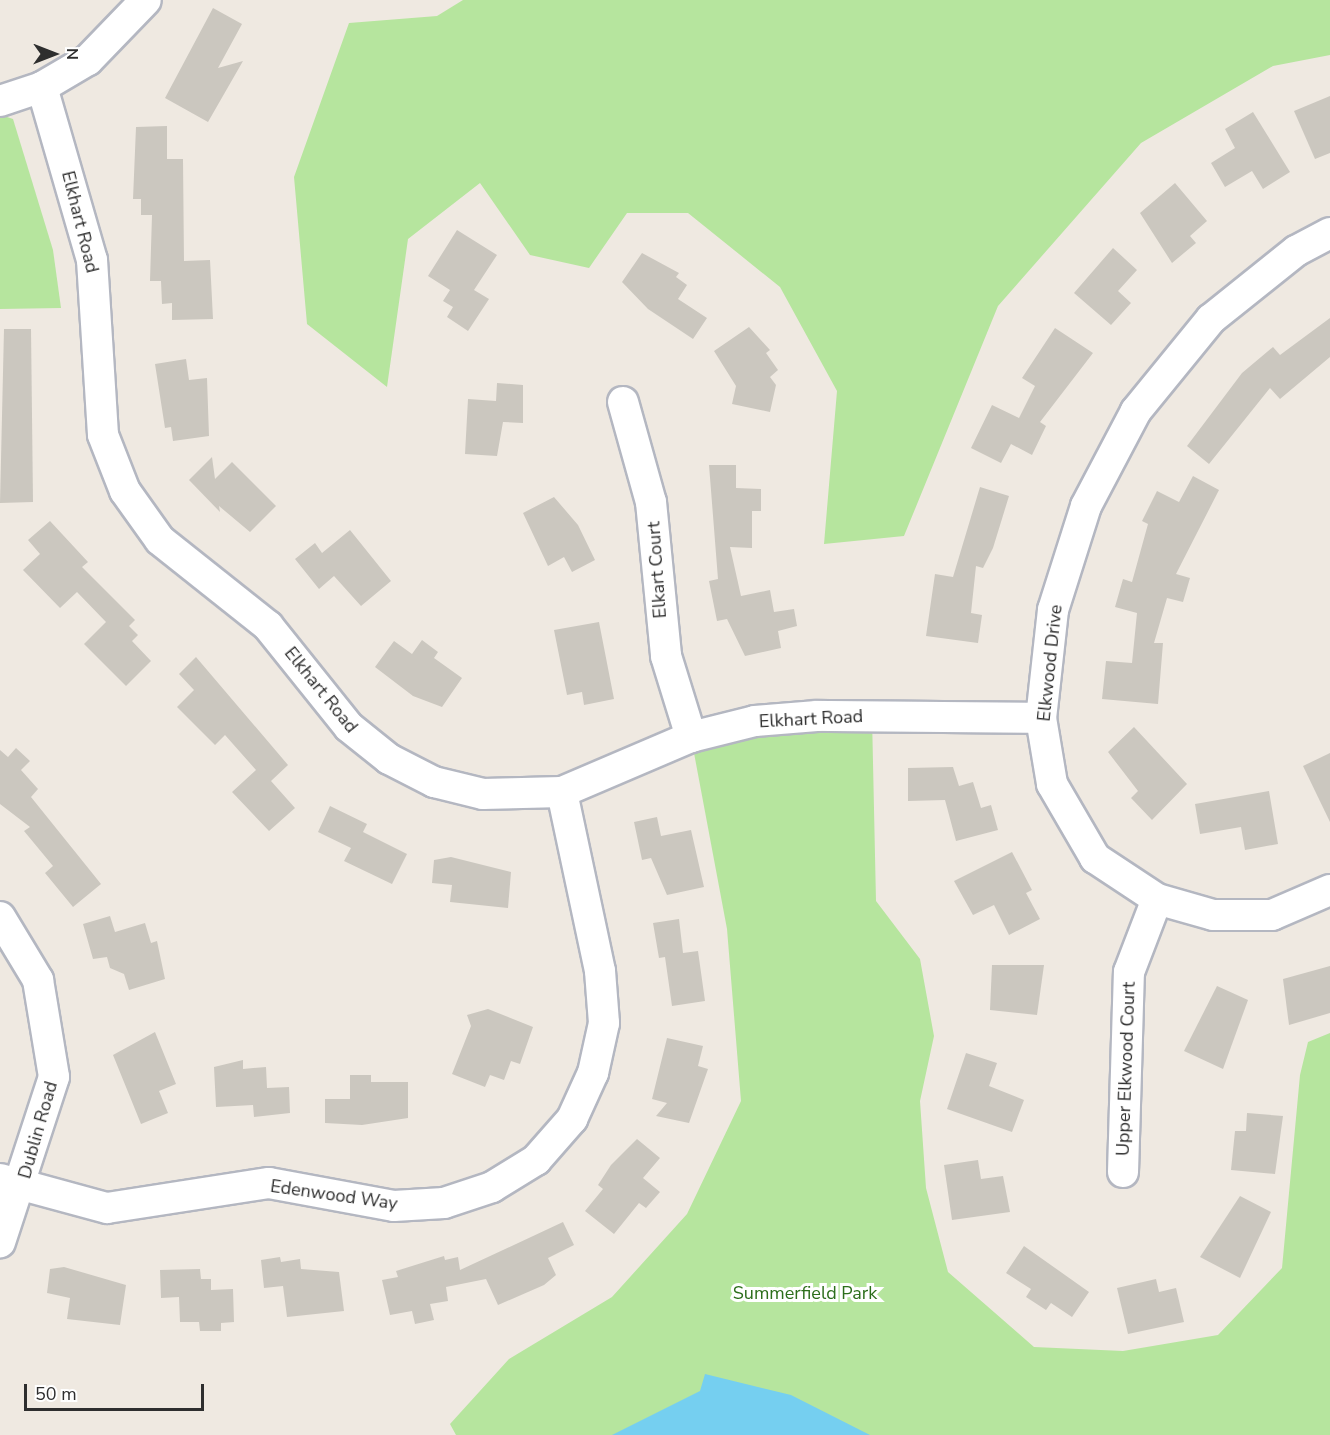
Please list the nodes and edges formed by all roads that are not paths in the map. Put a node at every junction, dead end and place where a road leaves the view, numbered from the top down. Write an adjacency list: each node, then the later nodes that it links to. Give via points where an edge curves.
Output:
1 (146, 0): 2 (street, via 88,60)
2 (42, 87): 3 (street); 8 (street, Elkhart Road, via 92,260 103,435 140,517 181,561 268,626 349,727 389,759 434,782 474,793)
3 (0, 101)
4 (1330, 233): 6 (street, Elkwood Drive, via 1296,251 1211,320 1136,411 1086,506 1053,610)
5 (622, 402): 7 (street, Elkart Court, via 651,502 666,656)
6 (1041, 718): 7 (street, Elkhart Road, via 818,716 755,721); 10 (street, Elkwood Drive, via 1052,784 1095,858)
7 (691, 737): 8 (street, Elkhart Road)
8 (562, 792): 13 (street, Edenwood Way, via 600,971 604,1023 593,1073 572,1119 536,1160 473,1194 444,1203 394,1206 269,1183 107,1208)
9 (1330, 890): 10 (street, Elkwood Drive, via 1272,915 1214,915)
10 (1157, 899): 12 (street, Upper Elkwood Court, via 1129,972)
11 (0, 917): 13 (street, Dublin Road, via 38,980 54,1077)
12 (1123, 1172)
13 (11, 1182): 14 (street, Dublin Road)
14 (0, 1242)

